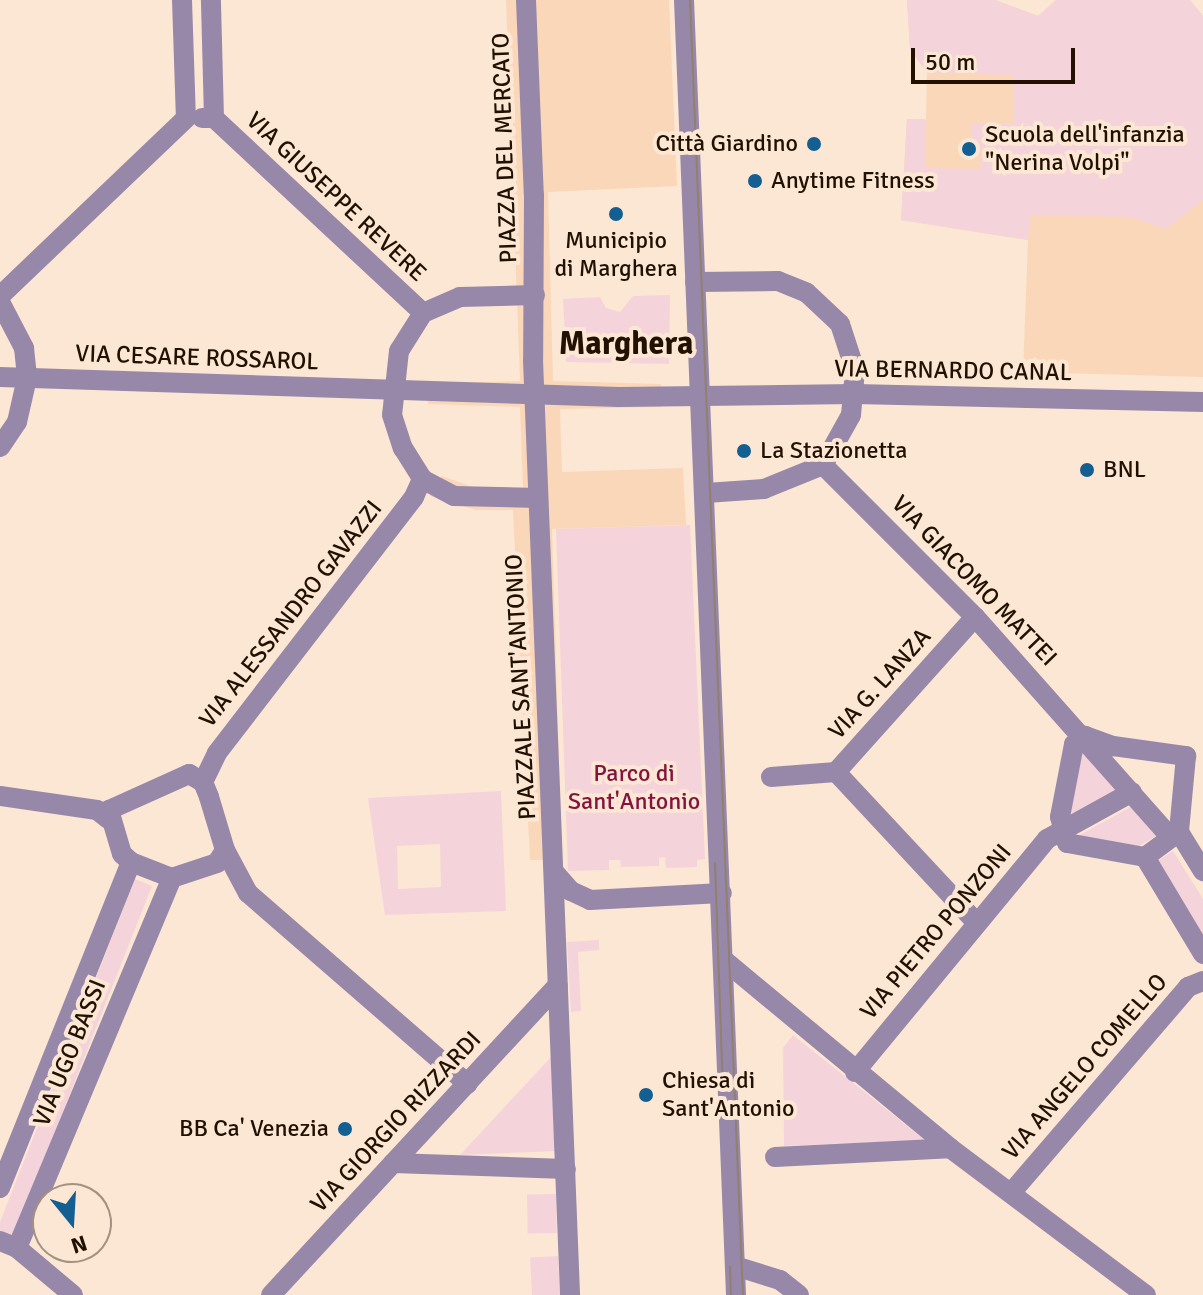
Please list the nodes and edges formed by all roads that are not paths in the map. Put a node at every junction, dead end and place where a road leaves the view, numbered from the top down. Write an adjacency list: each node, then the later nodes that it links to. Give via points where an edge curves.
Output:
1 (182, 0): 5 (street)
2 (211, 0): 6 (street)
3 (526, 0): 8 (street, PIAZZA DEL MERCATO)
4 (684, 0): 7 (street)
5 (186, 118): 6 (street); 9 (street)
6 (214, 118): 11 (street, VIA GIUSEPPE REVERE)
7 (695, 282): 16 (street, via 778,281 807,293 825,306 849,341); 17 (street)
8 (535, 295): 11 (street, via 460,297); 15 (street, PIAZZA DEL MERCATO)
9 (0, 296)
10 (0, 302): 13 (street, via 24,348)
11 (423, 313): 14 (street, via 399,351)
12 (0, 377): 13 (street, VIA CESARE ROSSAROL)
13 (27, 378): 14 (street, VIA CESARE ROSSAROL); 19 (street, via 17,422)
14 (392, 390): 15 (street, VIA CESARE ROSSAROL); 21 (street, via 399,437)
15 (535, 394): 17 (street, VIA BERNARDO CANAL); 23 (street, PIAZZALE SANT'ANTONIO)
16 (855, 394): 17 (street, VIA BERNARDO CANAL); 18 (street, VIA BERNARDO CANAL); 20 (street, via 840,441)
17 (702, 396): 22 (street)
18 (1203, 402)
19 (0, 447)
20 (823, 465): 22 (street, via 764,489); 24 (street, VIA GIACOMO MATTEI)
21 (422, 479): 23 (street, via 454,496); 29 (street, VIA ALESSANDRO GAVAZZI, via 414,497 217,753)
22 (706, 493): 41 (street)
23 (538, 498): 39 (street, PIAZZALE SANT'ANTONIO)
24 (975, 617): 25 (street, VIA GIACOMO MATTEI); 27 (street, VIA G. LANZA)
25 (1085, 736): 26 (street, via 1113,746); 30 (street, VIA GIACOMO MATTEI); 33 (street, via 1074,744)
26 (1195, 755): 34 (street)
27 (836, 772): 28 (street, VIA G. LANZA); 43 (street)
28 (771, 777)
29 (203, 782): 32 (street, via 189,774 115,803); 35 (street)
30 (1132, 792): 33 (street, VIA PIETRO PONZONI); 34 (street, VIA GIACOMO MATTEI)
31 (0, 796): 32 (street, via 97,810)
32 (108, 819): 37 (street, via 122,854)
33 (1061, 831): 36 (street, via 1067,843); 43 (street, VIA PIETRO PONZONI, via 1047,839)
34 (1175, 835): 36 (street); 38 (street, VIA GIACOMO MATTEI)
35 (225, 850): 40 (street, via 209,867); 50 (street, via 248,893)
36 (1145, 857): 45 (street)
37 (131, 862): 40 (street); 55 (street, VIA UGO BASSI)
38 (1203, 871)
39 (556, 874): 42 (street, via 571,891); 44 (street, PIAZZALE SANT'ANTONIO)
40 (172, 878): 57 (street, VIA UGO BASSI)
41 (722, 893): 42 (street); 46 (street)
42 (590, 900): 44 (street)
43 (977, 923): 49 (street, VIA PIETRO PONZONI)
44 (559, 938): 48 (street, PIAZZALE SANT'ANTONIO)
45 (1203, 954)
46 (725, 961): 49 (street); 58 (street)
47 (1203, 981): 56 (street, VIA ANGELO COMELLO, via 1188,987)
48 (558, 985): 50 (street, VIA GIORGIO RIZZARDI); 54 (street, PIAZZALE SANT'ANTONIO)
49 (855, 1072): 51 (street)
50 (468, 1084): 53 (street, VIA GIORGIO RIZZARDI)
51 (950, 1148): 52 (street); 56 (street)
52 (775, 1157)
53 (393, 1163): 54 (street); 60 (street, VIA GIORGIO RIZZARDI)
54 (566, 1169): 61 (street, PIAZZALE SANT'ANTONIO)
55 (0, 1188)
56 (1011, 1193): 64 (street)
57 (9, 1244): 59 (street)
58 (735, 1266): 62 (street); 63 (street, via 780,1280)
59 (73, 1295)
60 (271, 1295)
61 (570, 1295)
62 (736, 1295)
63 (799, 1295)
64 (1146, 1295)

